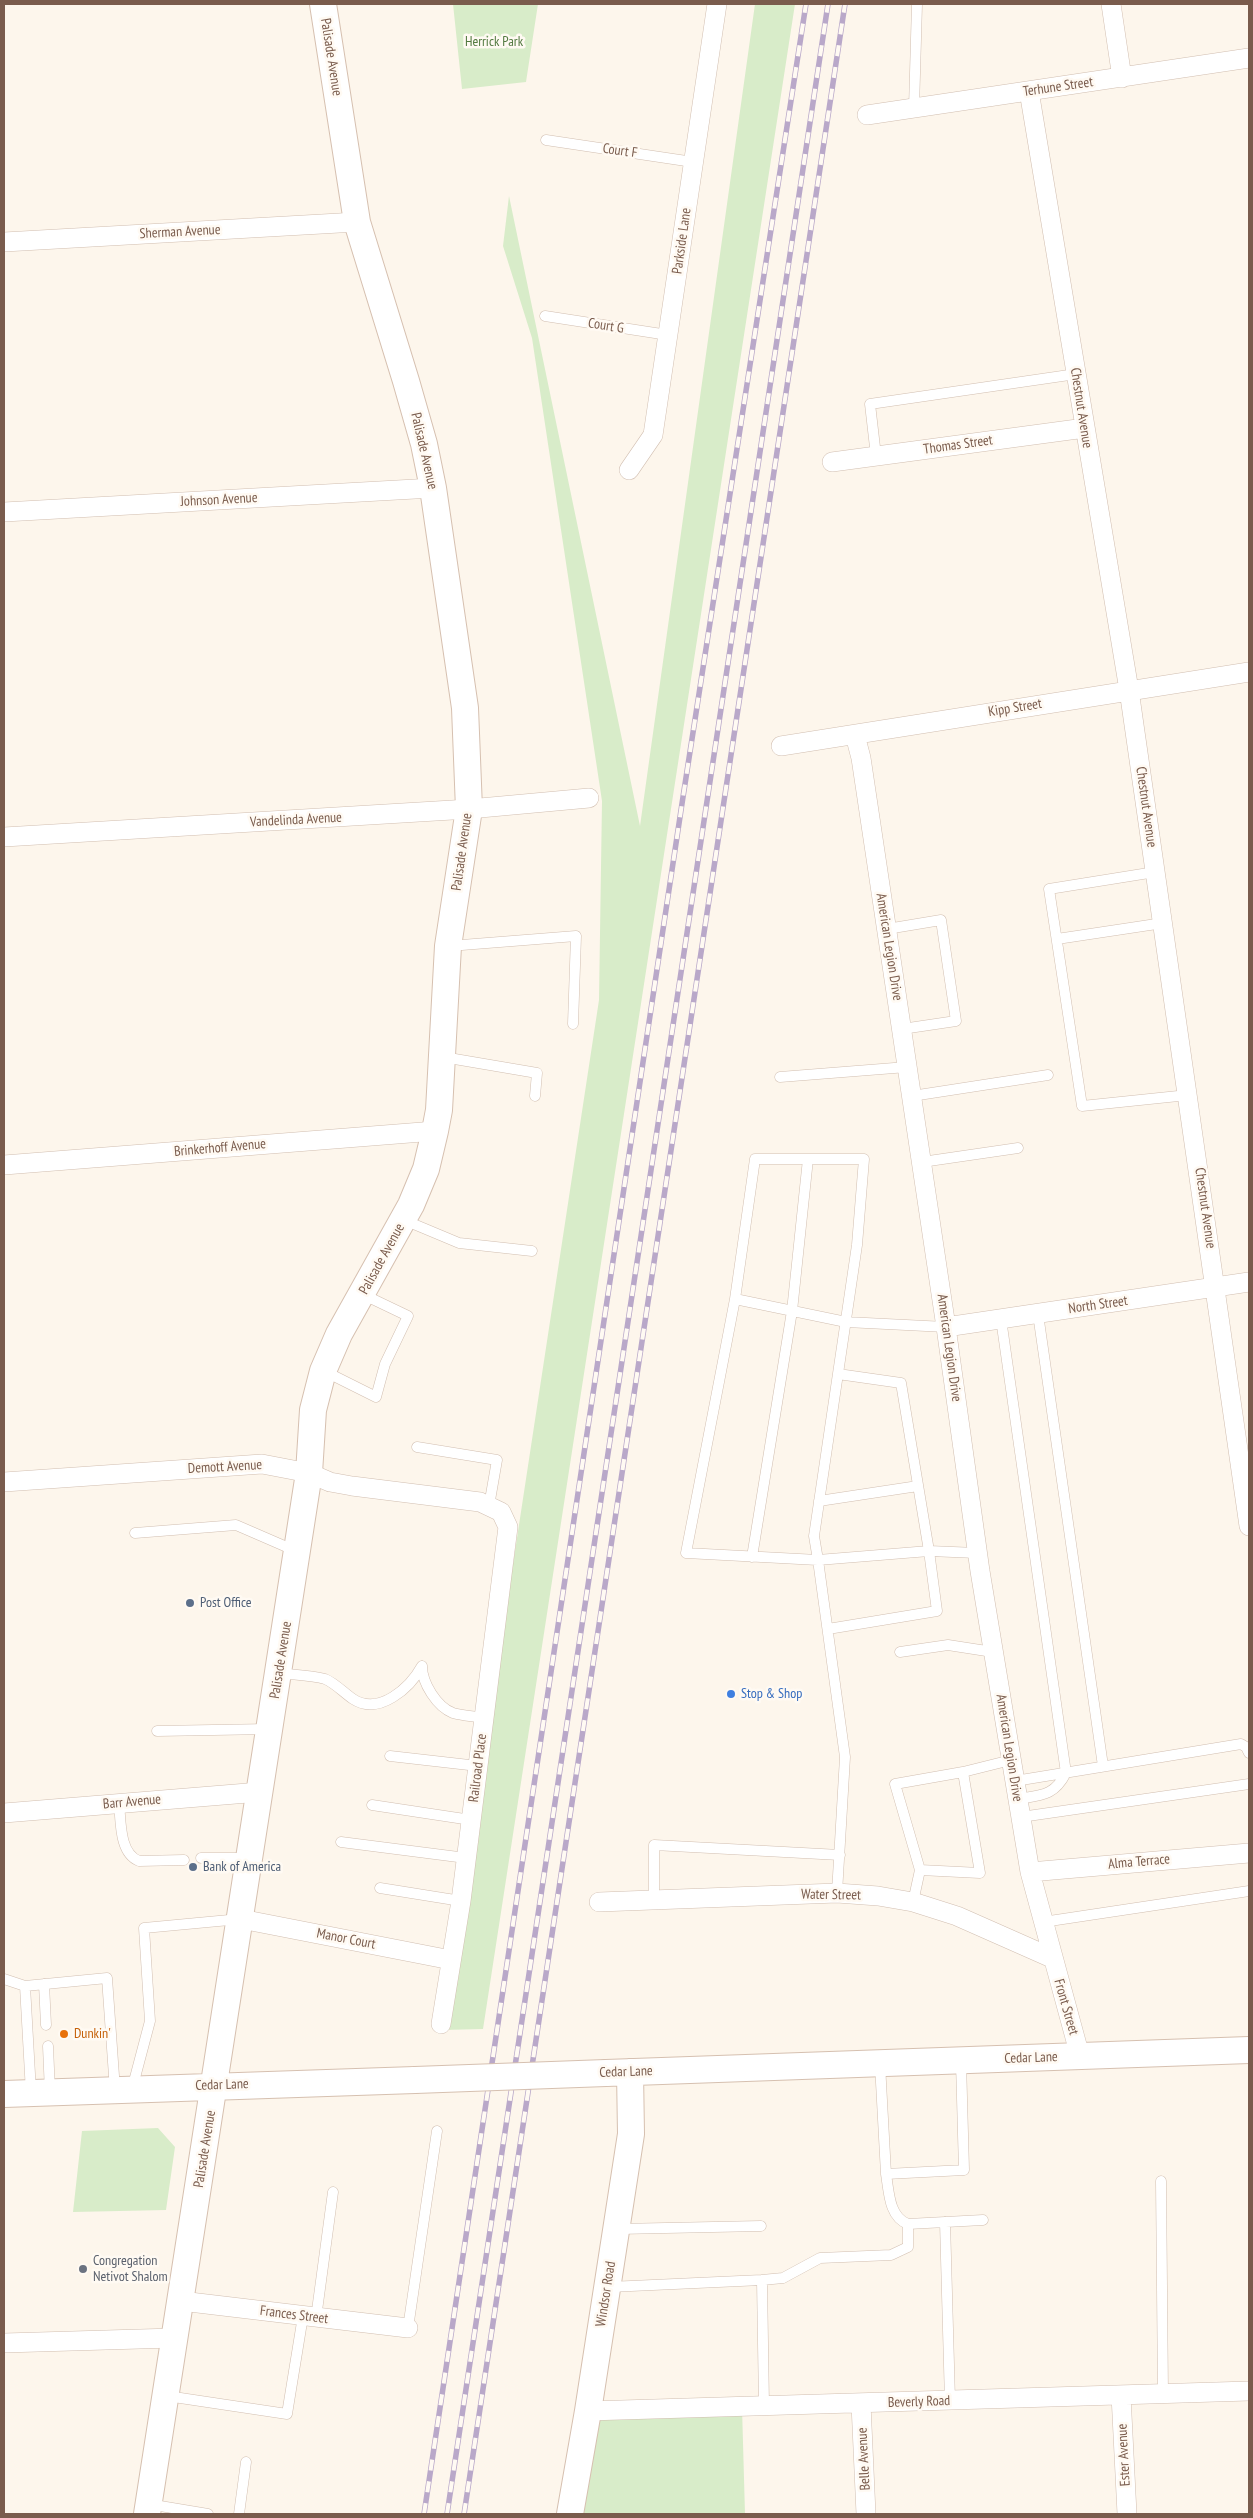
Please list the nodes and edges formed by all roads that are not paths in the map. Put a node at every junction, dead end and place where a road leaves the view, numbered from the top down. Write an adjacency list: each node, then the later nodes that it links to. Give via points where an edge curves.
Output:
1 (323, 4): 12 (street, Palisade Avenue)
2 (717, 4): 11 (street, Parkside Lane)
3 (917, 4): 8 (lane)
4 (1110, 4): 6 (street)
5 (1249, 58): 6 (street, Terhune Street)
6 (1122, 78): 7 (street, Terhune Street)
7 (1029, 91): 8 (street, Terhune Street); 16 (street, Chestnut Avenue)
8 (914, 108): 9 (street, Terhune Street)
9 (867, 115)
10 (546, 140): 11 (lane, Court F)
11 (693, 162): 15 (street, Parkside Lane)
12 (357, 222): 13 (street, Sherman Avenue); 21 (street, Palisade Avenue, via 406,381)
13 (4, 242)
14 (545, 316): 15 (lane, Court G)
15 (668, 336): 20 (street, Parkside Lane, via 653,435)
16 (1076, 374): 17 (street, Chestnut Avenue); 18 (lane, via 870,404)
17 (1085, 428): 18 (street, Thomas Street); 24 (street, Chestnut Avenue)
18 (876, 456): 19 (street, Thomas Street)
19 (832, 462)
20 (628, 470)
21 (433, 488): 22 (street, Johnson Avenue); 28 (street, Palisade Avenue, via 465,708)
22 (4, 512)
23 (1249, 672): 24 (street, Kipp Street)
24 (1129, 690): 25 (street, Kipp Street); 30 (street, Chestnut Avenue)
25 (855, 735): 26 (street, Kipp Street); 32 (street, American Legion Drive)
26 (781, 746)
27 (589, 798): 28 (street, Vandelinda Avenue)
28 (469, 809): 29 (street, Vandelinda Avenue); 34 (street, Palisade Avenue)
29 (4, 837)
30 (1155, 872): 31 (street, Chestnut Avenue); 33 (lane, via 1049,889)
31 (1163, 923): 33 (lane); 41 (street, Chestnut Avenue)
32 (887, 929): 36 (street, American Legion Drive); 36 (lane, via 942,920 956,1021)
33 (1056, 939): 41 (lane, via 1082,1106)
34 (448, 946): 35 (lane, via 576,936); 37 (street, Palisade Avenue)
35 (573, 1024)
36 (902, 1029): 38 (street, American Legion Drive)
37 (442, 1057): 42 (lane, via 537,1074); 44 (street, Palisade Avenue)
38 (907, 1067): 40 (lane); 43 (street, American Legion Drive)
39 (1048, 1074): 43 (lane)
40 (780, 1077)
41 (1188, 1095): 52 (street, Chestnut Avenue)
42 (535, 1096)
43 (912, 1096): 47 (street, American Legion Drive)
44 (435, 1131): 48 (street, Brinkerhoff Avenue); 49 (street, Palisade Avenue, via 426,1169)
45 (1018, 1148): 47 (lane)
46 (808, 1159): 54 (lane, via 755,1159); 55 (lane); 58 (lane, via 864,1159)
47 (922, 1162): 59 (street, American Legion Drive)
48 (4, 1165)
49 (404, 1220): 50 (lane, via 460,1243); 53 (street, Palisade Avenue)
50 (532, 1251)
51 (1249, 1282): 52 (street, North Street)
52 (1217, 1288): 56 (street, North Street); 68 (street, Chestnut Avenue)
53 (362, 1294): 60 (street, Palisade Avenue); 60 (lane, via 408,1316 385,1364 376,1397)
54 (735, 1299): 55 (lane); 73 (lane, via 686,1553)
55 (792, 1311): 58 (lane); 73 (lane)
56 (1038, 1314): 57 (street, North Street); 86 (lane)
57 (1001, 1319): 59 (street, North Street); 88 (lane)
58 (846, 1322): 59 (lane); 61 (lane)
59 (946, 1327): 72 (street, American Legion Drive)
60 (323, 1371): 63 (street, Palisade Avenue, via 313,1410)
61 (838, 1374): 65 (lane, via 901,1383); 66 (lane)
62 (417, 1447): 67 (lane, via 497,1460)
63 (309, 1474): 64 (street, Demott Avenue, via 262,1464); 67 (street, Demott Avenue, via 344,1485 480,1502); 70 (street, Palisade Avenue)
64 (4, 1482)
65 (918, 1486): 66 (lane); 71 (lane)
66 (819, 1501): 74 (lane, via 814,1536)
67 (495, 1509): 79 (street, Railroad Place, via 508,1527)
68 (1249, 1526)
69 (135, 1532): 70 (lane, via 236,1525)
70 (297, 1551): 78 (street, Palisade Avenue)
71 (929, 1551): 72 (lane); 74 (lane); 75 (lane, via 937,1611)
72 (977, 1553): 77 (street, American Legion Drive)
73 (752, 1557): 74 (lane)
74 (818, 1560): 75 (lane)
75 (828, 1629): 98 (lane, via 845,1757)
76 (900, 1652): 77 (lane, via 948,1645)
77 (993, 1652): 84 (street, American Legion Drive)
78 (279, 1673): 79 (lane, via 327,1680 354,1700 368,1704 393,1697 414,1679 422,1666 423,1680 445,1708); 80 (street, Palisade Avenue)
79 (484, 1718): 85 (street, Railroad Place)
80 (270, 1729): 81 (lane); 90 (street, Palisade Avenue)
81 (157, 1731)
82 (1249, 1754): 86 (lane, via 1241,1744)
83 (390, 1756): 85 (lane)
84 (1011, 1760): 87 (lane); 91 (street, American Legion Drive)
85 (478, 1766): 95 (street, Railroad Place)
86 (1103, 1766): 88 (lane)
87 (963, 1772): 103 (lane, via 895,1784); 103 (lane, via 980,1873)
88 (1066, 1773): 91 (lane); 91 (lane, via 1062,1782 1048,1794)
89 (1249, 1784): 91 (lane)
90 (260, 1792): 92 (street, Barr Avenue); 100 (street, Palisade Avenue)
91 (1018, 1799): 104 (street, American Legion Drive)
92 (119, 1803): 94 (street, Barr Avenue); 102 (lane, via 124,1845 133,1859)
93 (372, 1805): 95 (lane)
94 (4, 1812)
95 (471, 1820): 101 (street, Railroad Place)
96 (341, 1842): 101 (lane)
97 (1249, 1852): 104 (street, Alma Terrace)
98 (840, 1855): 107 (lane); 108 (lane, via 654,1845)
99 (201, 1858): 100 (lane)
100 (250, 1858): 112 (street, Palisade Avenue)
101 (466, 1858): 109 (street, Railroad Place)
102 (184, 1860)
103 (920, 1870): 111 (lane)
104 (1030, 1872): 113 (street, American Legion Drive)
105 (380, 1888): 109 (lane)
106 (1249, 1891): 113 (lane)
107 (837, 1892): 108 (street, Water Street); 111 (street, Water Street)
108 (654, 1900): 110 (street, Water Street)
109 (461, 1901): 115 (street, Railroad Place)
110 (599, 1902)
111 (913, 1902): 114 (street, Water Street, via 957,1916)
112 (241, 1919): 115 (street, Manor Court); 127 (street, Palisade Avenue); 128 (lane, via 144,1928 150,2020)
113 (1043, 1922): 114 (street, American Legion Drive)
114 (1052, 1958): 123 (street, Front Street)
115 (450, 1960): 119 (street, Railroad Place)
116 (4, 1979): 118 (lane)
117 (44, 1984): 118 (lane); 120 (lane); 128 (lane, via 106,1978)
118 (25, 1986): 129 (lane)
119 (441, 2024)
120 (46, 2025)
121 (48, 2046): 129 (lane)
122 (1249, 2050): 123 (street, Cedar Lane)
123 (1080, 2056): 124 (street, Cedar Lane)
124 (961, 2060): 125 (street, Cedar Lane); 132 (lane, via 964,2170)
125 (880, 2063): 126 (street, Cedar Lane); 132 (lane)
126 (618, 2073): 127 (street, Cedar Lane, bridge); 139 (street, Windsor Road, via 631,2134)
127 (214, 2085): 128 (street, Cedar Lane); 142 (street, Palisade Avenue)
128 (123, 2089): 129 (street, Cedar Lane)
129 (41, 2093): 130 (street, Cedar Lane)
130 (4, 2094)
131 (438, 2130): 144 (lane)
132 (886, 2174): 137 (lane, via 892,2208 902,2222)
133 (1161, 2181): 148 (lane)
134 (333, 2192): 143 (lane)
135 (983, 2220): 136 (lane)
136 (945, 2222): 137 (lane); 151 (lane)
137 (908, 2224): 140 (lane, via 908,2247 898,2254 820,2258 783,2278)
138 (761, 2226): 139 (lane)
139 (616, 2230): 141 (street, Windsor Road)
140 (762, 2280): 141 (lane); 153 (lane)
141 (608, 2287): 154 (street, Windsor Road)
142 (181, 2301): 143 (street, Frances Street); 145 (street, Palisade Avenue)
143 (309, 2317): 144 (street, Frances Street); 150 (lane, via 287,2414)
144 (408, 2328)
145 (174, 2338): 146 (street); 150 (street, Palisade Avenue)
146 (4, 2343)
147 (1249, 2391): 148 (street, Beverly Road)
148 (1163, 2394): 149 (street, Beverly Road)
149 (1121, 2395): 151 (street, Beverly Road); 161 (street, Ester Avenue)
150 (165, 2396): 156 (street, Palisade Avenue)
151 (950, 2401): 152 (street, Beverly Road)
152 (861, 2404): 153 (street, Beverly Road); 160 (street, Belle Avenue)
153 (764, 2406): 154 (street, Beverly Road)
154 (588, 2411): 159 (street, Windsor Road)
155 (246, 2462): 158 (lane)
156 (148, 2509): 157 (lane)
157 (208, 2514)
158 (239, 2514)
159 (570, 2514)
160 (866, 2514)
161 (1126, 2514)

